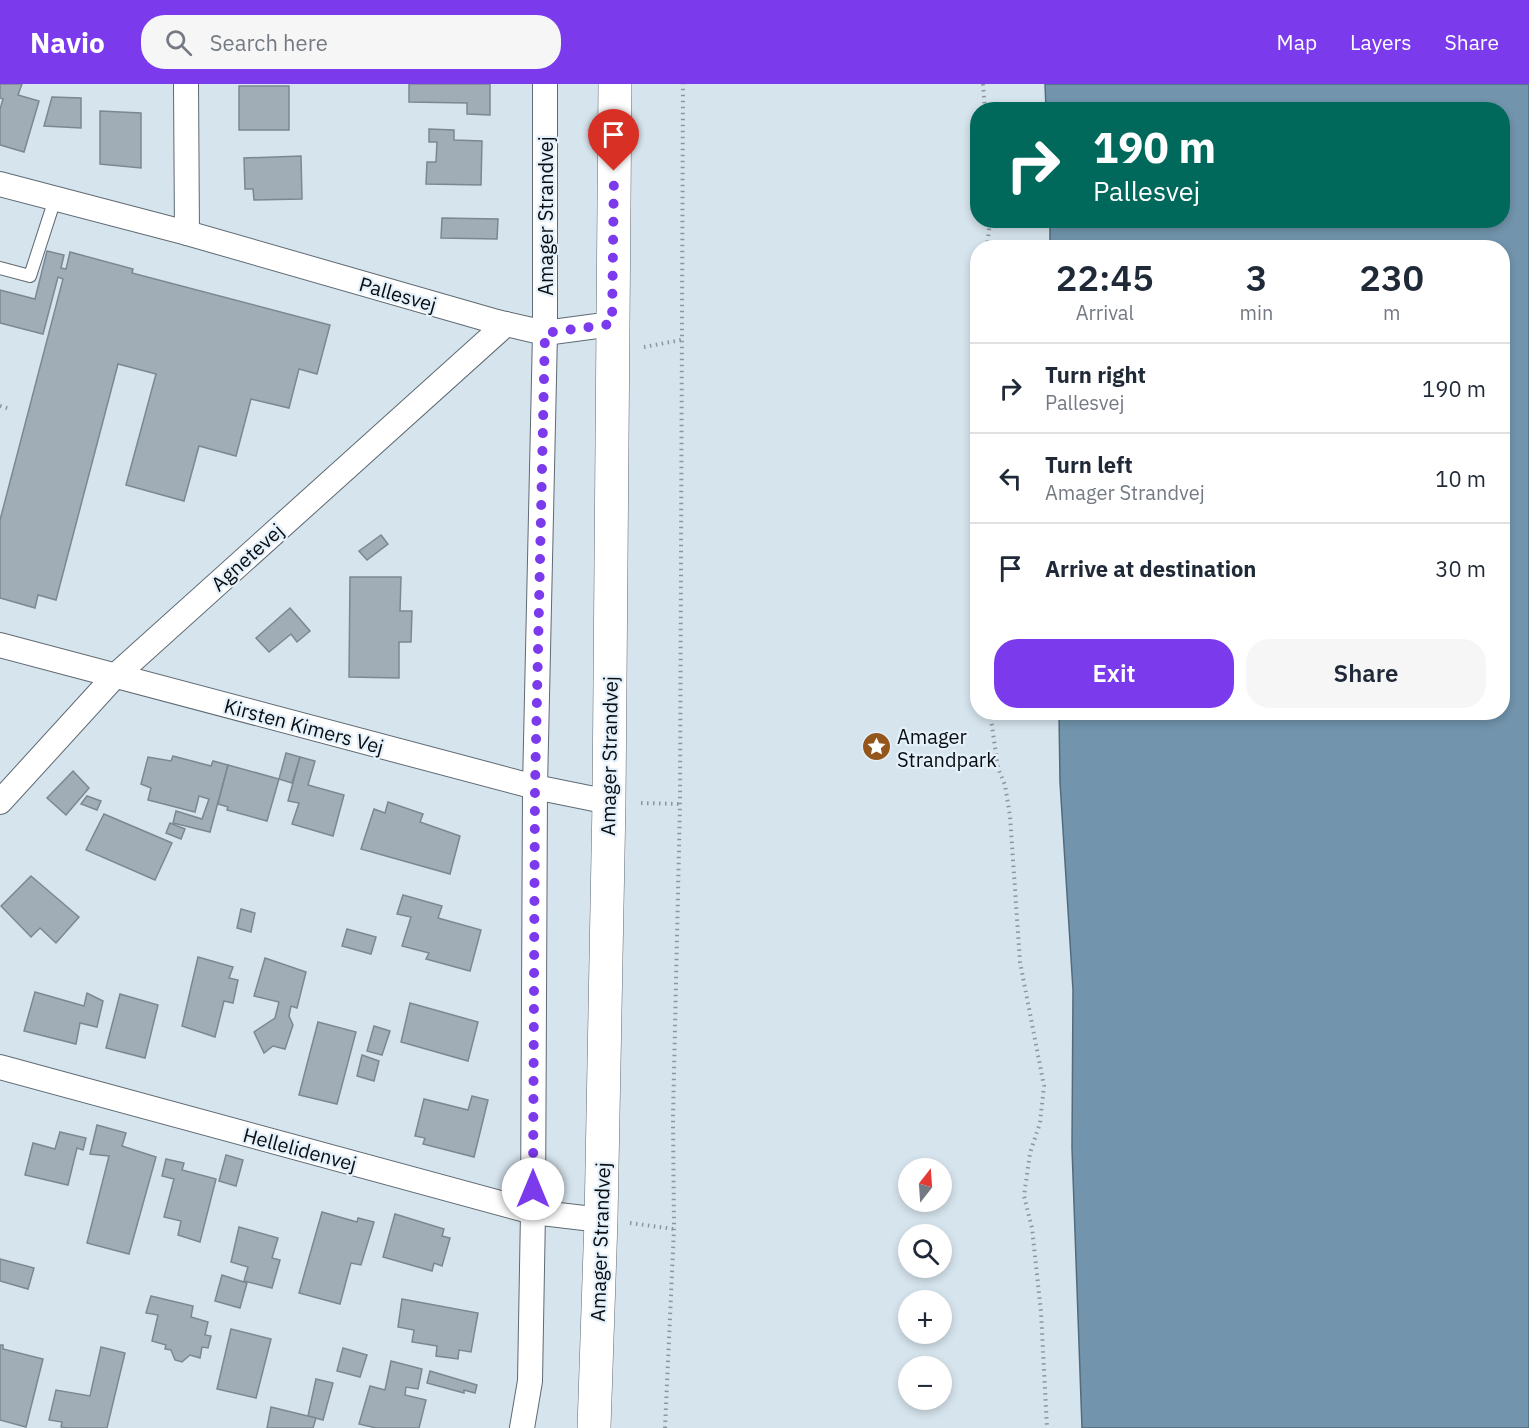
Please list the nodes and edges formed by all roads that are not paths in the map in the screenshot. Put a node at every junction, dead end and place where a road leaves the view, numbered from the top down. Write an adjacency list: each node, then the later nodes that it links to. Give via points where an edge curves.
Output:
1 (186, 84): 6 (street)
2 (545, 84): 10 (street, Amager Strandvej)
3 (615, 84): 9 (street, Amager Strandvej)
4 (0, 184): 5 (street, Pallesvej)
5 (55, 199): 6 (street, Pallesvej); 7 (lane, via 30,276)
6 (187, 233): 8 (street, Pallesvej)
7 (0, 268)
8 (506, 324): 10 (street, Pallesvej); 12 (street, Agnetevej)
9 (612, 324): 10 (street, Pallesvej); 15 (street, Amager Strandvej)
10 (545, 333): 13 (street, Amager Strandvej)
11 (0, 645): 12 (street, Kirsten Kimers Vej)
12 (114, 676): 13 (street, Kirsten Kimers Vej); 14 (street, Agnetevej)
13 (535, 787): 15 (street, Kirsten Kimers Vej); 17 (street, Amager Strandvej)
14 (0, 802)
15 (609, 802): 18 (street, Amager Strandvej)
16 (0, 1067): 17 (street, Hellelidenvej)
17 (533, 1212): 18 (street, Hellelidenvej); 19 (street, Amager Strandvej, via 530,1381)
18 (601, 1220): 20 (street, Amager Strandvej)
19 (522, 1428)
20 (594, 1428)

